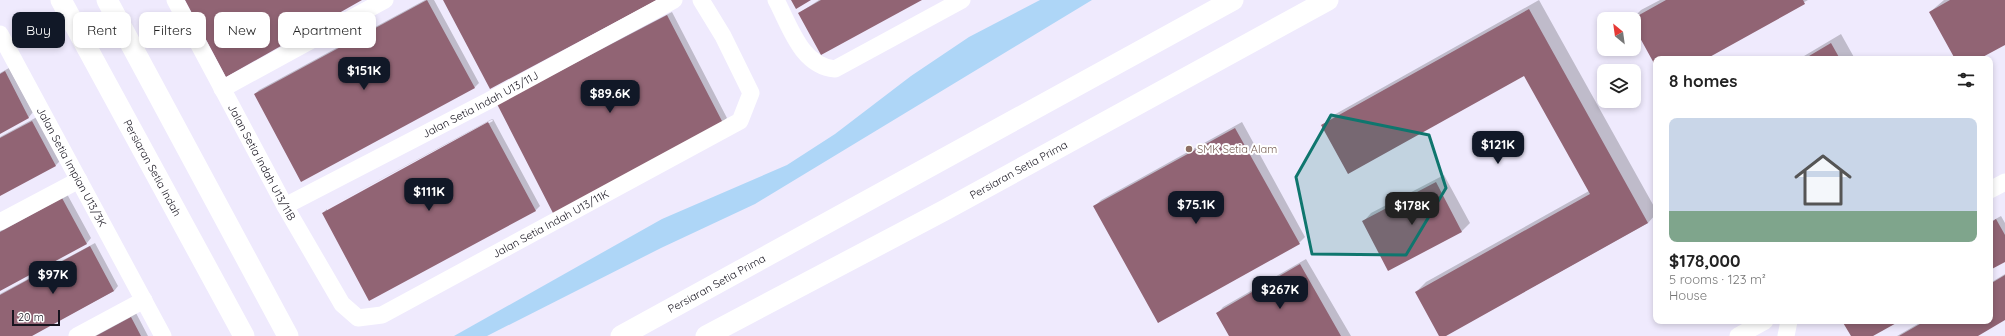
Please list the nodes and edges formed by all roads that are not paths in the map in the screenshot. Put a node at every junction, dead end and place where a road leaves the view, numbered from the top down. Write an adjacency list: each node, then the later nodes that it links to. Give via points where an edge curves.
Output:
1 (61, 0): 25 (street, Persiaran Setia Indah)
2 (107, 0): 26 (street)
3 (175, 0): 13 (street, Jalan Setia Indah U13/11B)
4 (385, 0): 13 (street)
5 (674, 0): 17 (street, Jalan Setia Indah U13/11J)
6 (701, 0): 20 (street, Jalan Setia Indah U13/11K, via 723,36 751,93 740,121 382,315)
7 (776, 0): 8 (street, via 802,49 812,61 826,68 835,69)
8 (962, 0)
9 (1233, 0): 27 (street, Persiaran Setia Prima)
10 (1328, 0): 28 (street, Persiaran Setia Prima, via 938,214)
11 (0, 34): 12 (street, Jalan Setia Impian U13/3K)
12 (6, 59): 14 (street, Jalan Setia Impian U13/3K)
13 (222, 89): 17 (street, Jalan Setia Indah U13/11B)
14 (79, 180): 18 (street); 19 (street, Jalan Setia Impian U13/3K)
15 (2005, 182): 16 (street)
16 (1993, 188)
17 (285, 206): 20 (street, Jalan Setia Indah U13/11B, via 342,304)
18 (0, 222)
19 (144, 300): 23 (street); 24 (street, Jalan Setia Impian U13/3K)
20 (358, 318)
21 (1760, 324): 29 (street)
22 (1788, 324): 30 (street)
23 (77, 336)
24 (163, 336)
25 (244, 336)
26 (288, 336)
27 (621, 336)
28 (706, 336)
29 (1738, 336)
30 (1786, 336)

